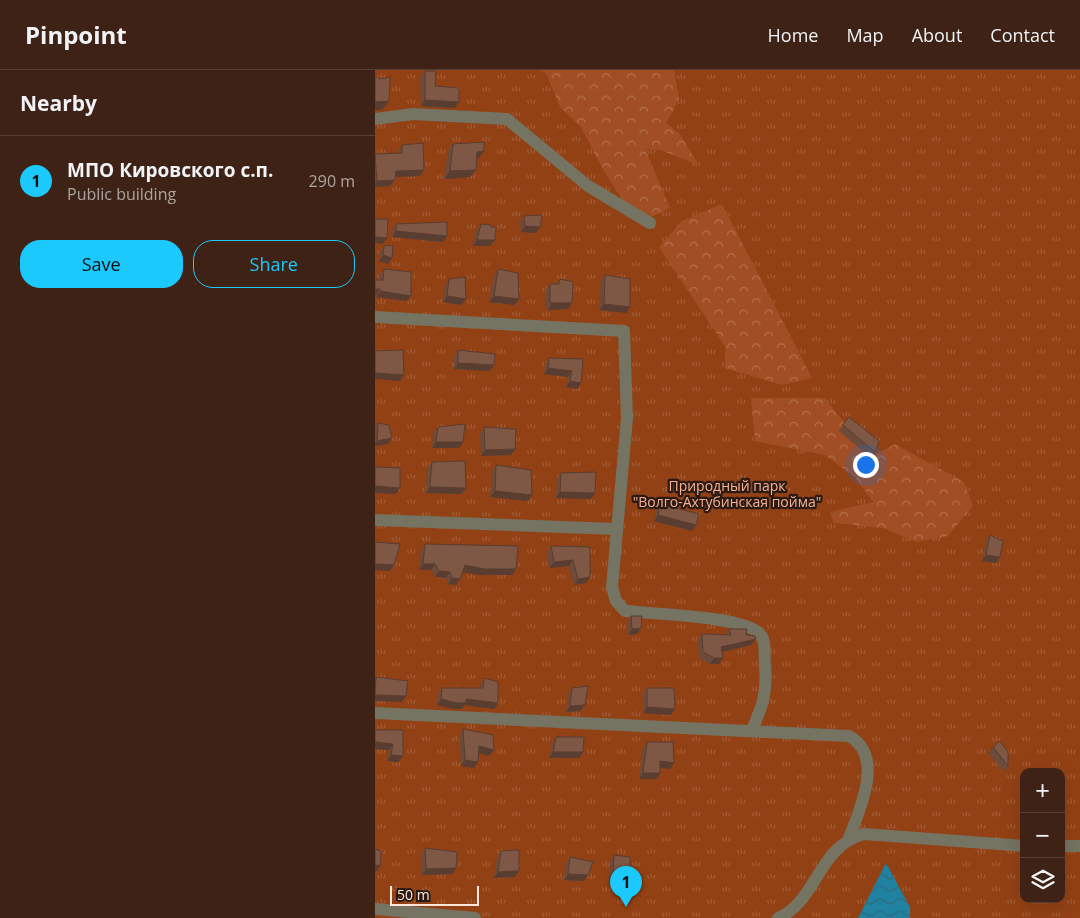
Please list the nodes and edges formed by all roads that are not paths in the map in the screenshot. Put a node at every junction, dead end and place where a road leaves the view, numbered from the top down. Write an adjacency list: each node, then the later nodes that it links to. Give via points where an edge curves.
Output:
1 (375, 119): 2 (street, via 413,114 507,118 588,186)
2 (650, 223)
3 (375, 317): 5 (street, via 624,331 627,418)
4 (375, 520): 5 (street)
5 (616, 529): 7 (street, via 612,587 616,601 625,611 713,619 754,628 763,637 766,690 764,704)
6 (375, 713): 7 (street)
7 (752, 730): 8 (street, via 849,736 860,742 865,752 868,778)
8 (849, 838): 9 (street, via 864,834); 14 (street, via 838,848 801,900)
9 (1020, 846)
10 (1065, 846): 11 (street)
11 (1080, 846)
12 (375, 909): 13 (street)
13 (475, 918)
14 (779, 918)

